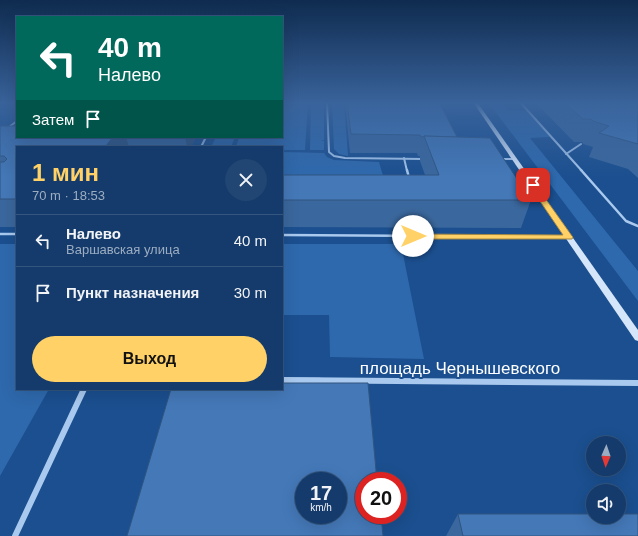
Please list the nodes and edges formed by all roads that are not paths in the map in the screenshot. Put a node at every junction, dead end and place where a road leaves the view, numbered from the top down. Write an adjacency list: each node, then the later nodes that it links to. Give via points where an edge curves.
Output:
1 (10, 127): 5 (lane)
2 (328, 127): 8 (lane, via 329,152 334,156)
3 (492, 127): 11 (street)
4 (542, 127): 7 (lane)
5 (6, 130)
6 (582, 144): 7 (lane)
7 (566, 154): 13 (lane, via 626,220)
8 (404, 158): 9 (lane); 12 (lane)
9 (426, 159)
10 (494, 159): 11 (lane)
11 (514, 159): 17 (street)
12 (410, 183)
13 (638, 226)
14 (0, 234): 15 (lane)
15 (16, 234)
16 (283, 235): 17 (lane)
17 (569, 237): 18 (street)
18 (637, 336)
19 (283, 380): 20 (street, площадь Чернышевского)
20 (638, 383)
21 (84, 390): 22 (street)
22 (15, 536)

